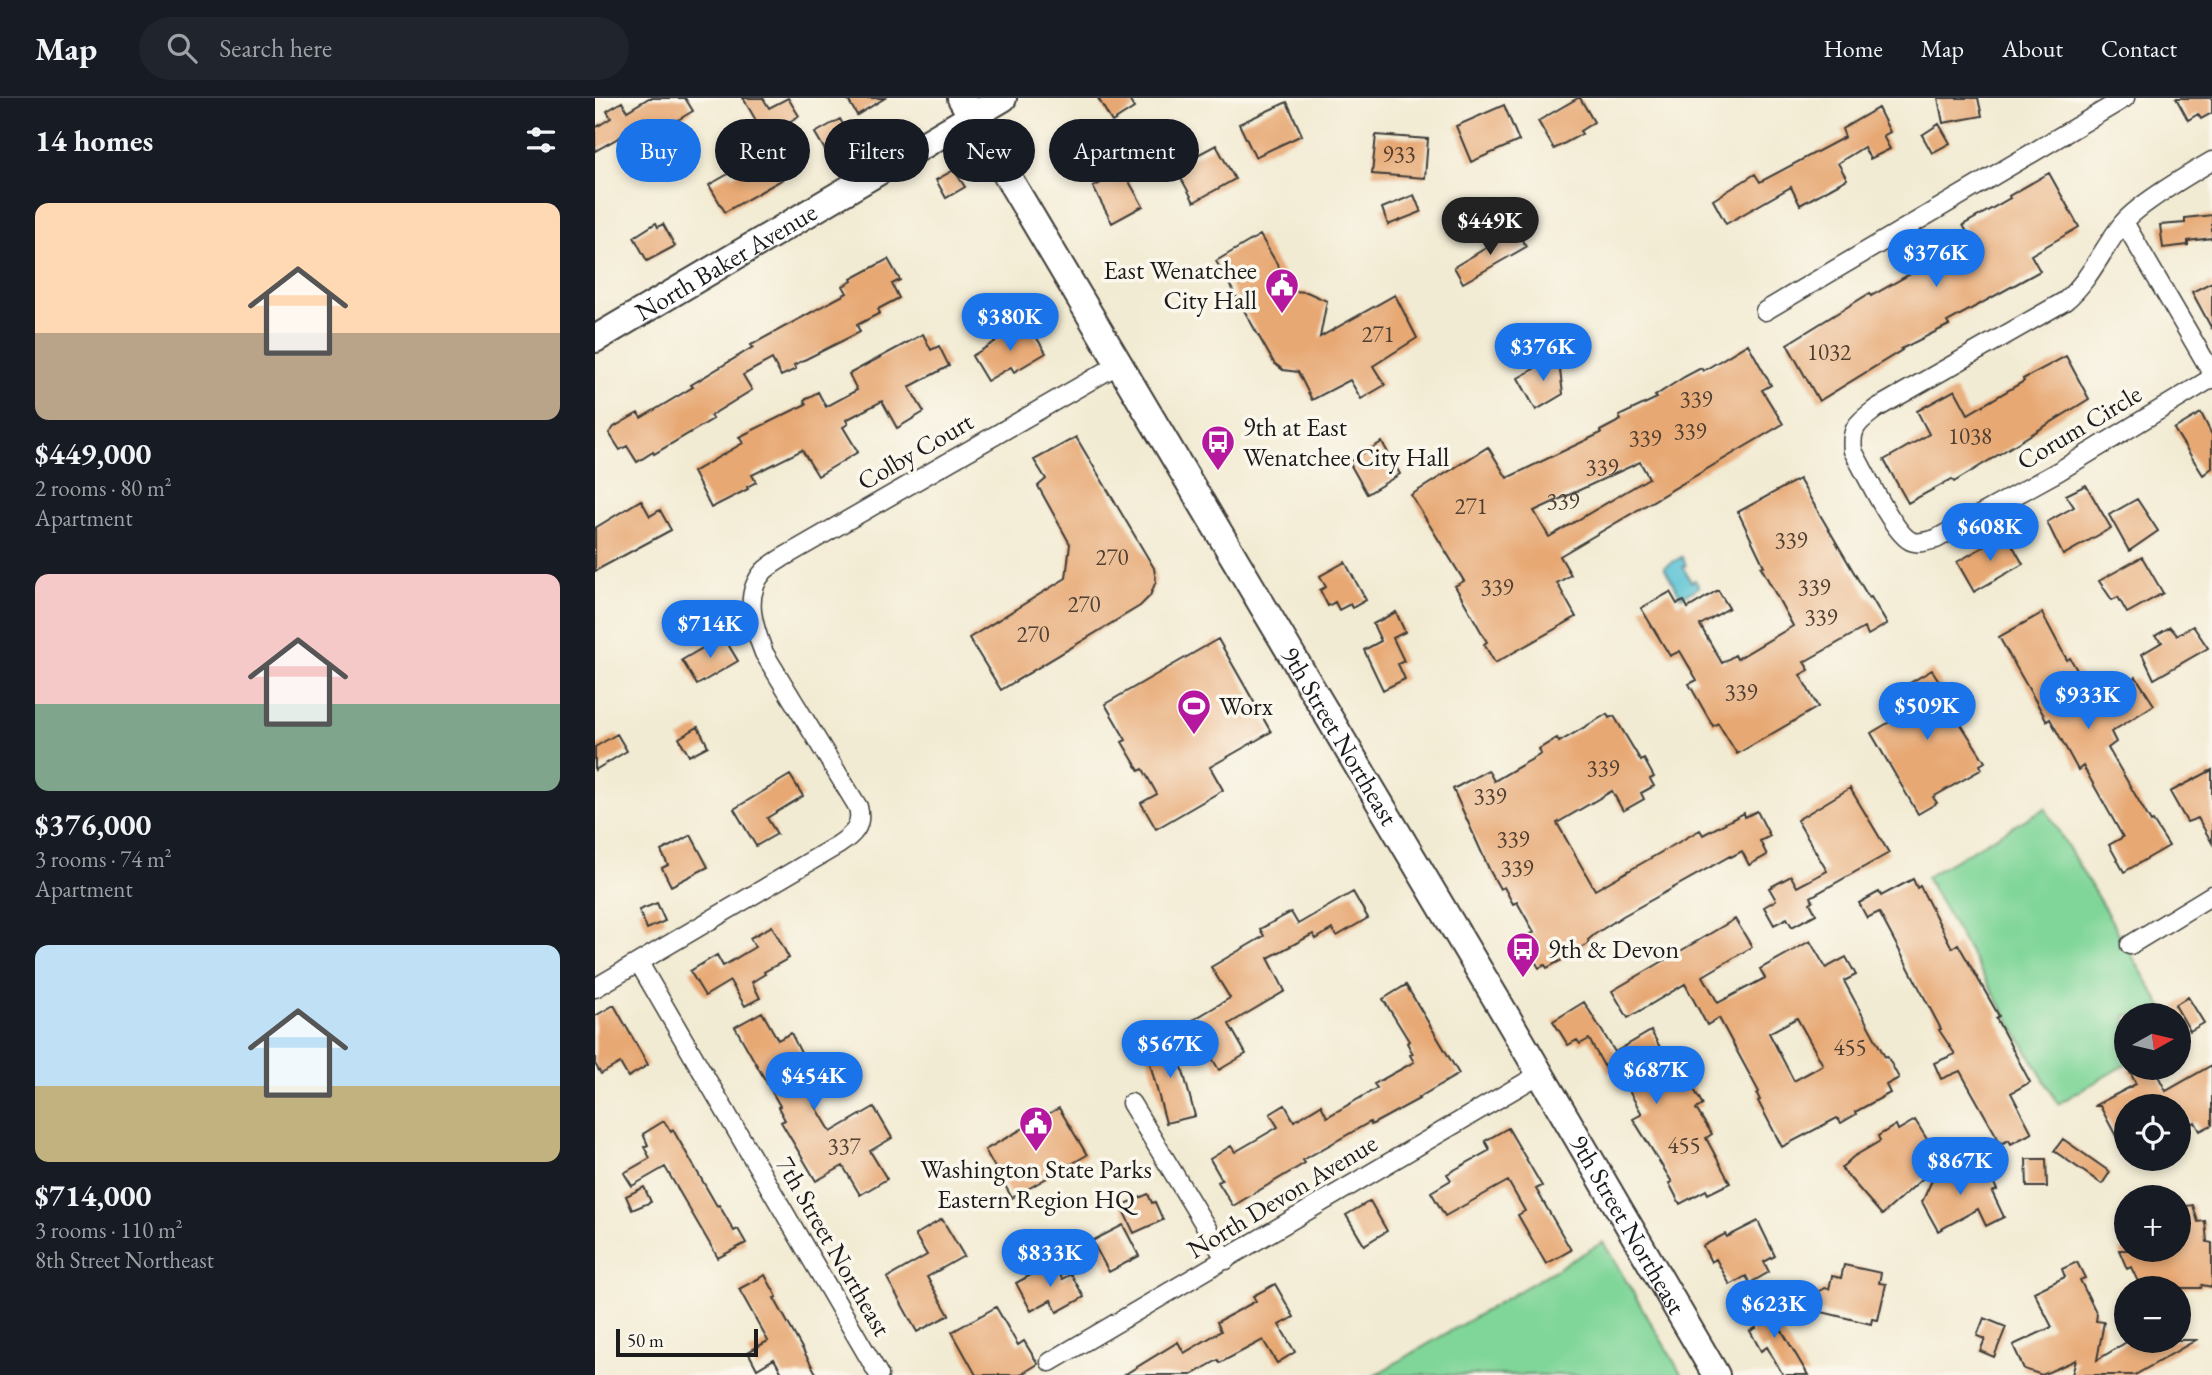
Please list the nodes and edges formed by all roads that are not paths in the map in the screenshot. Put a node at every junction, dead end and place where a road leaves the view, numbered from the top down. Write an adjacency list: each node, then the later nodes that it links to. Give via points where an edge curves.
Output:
1 (1003, 98): 3 (main road, North Baker Avenue)
2 (2125, 98): 6 (street)
3 (967, 107): 7 (main road, North Baker Avenue); 8 (main road, 9th Street Northeast)
4 (2212, 161): 5 (street, Corum Circle)
5 (2124, 222): 9 (street, Corum Circle); 9 (street, Corum Circle, via 2081,288 2065,301 1856,424 1853,451 1862,468 1908,540 1936,539 2059,471)
6 (1765, 311)
7 (595, 339)
8 (1119, 364): 12 (street, Colby Court, via 764,571 752,596 752,615 764,653 850,792 858,807 859,824 852,836 838,845); 14 (main road, 9th Street Northeast)
9 (2212, 376)
10 (2212, 895): 11 (street)
11 (2130, 945)
12 (639, 963): 13 (street); 18 (street, 7th Street Northeast)
13 (595, 988)
14 (1540, 1074): 16 (street, North Devon Avenue); 19 (main road, 9th Street Northeast)
15 (1131, 1103): 16 (street)
16 (1226, 1261): 17 (street, North Devon Avenue)
17 (1050, 1363)
18 (879, 1375)
19 (1716, 1375)

